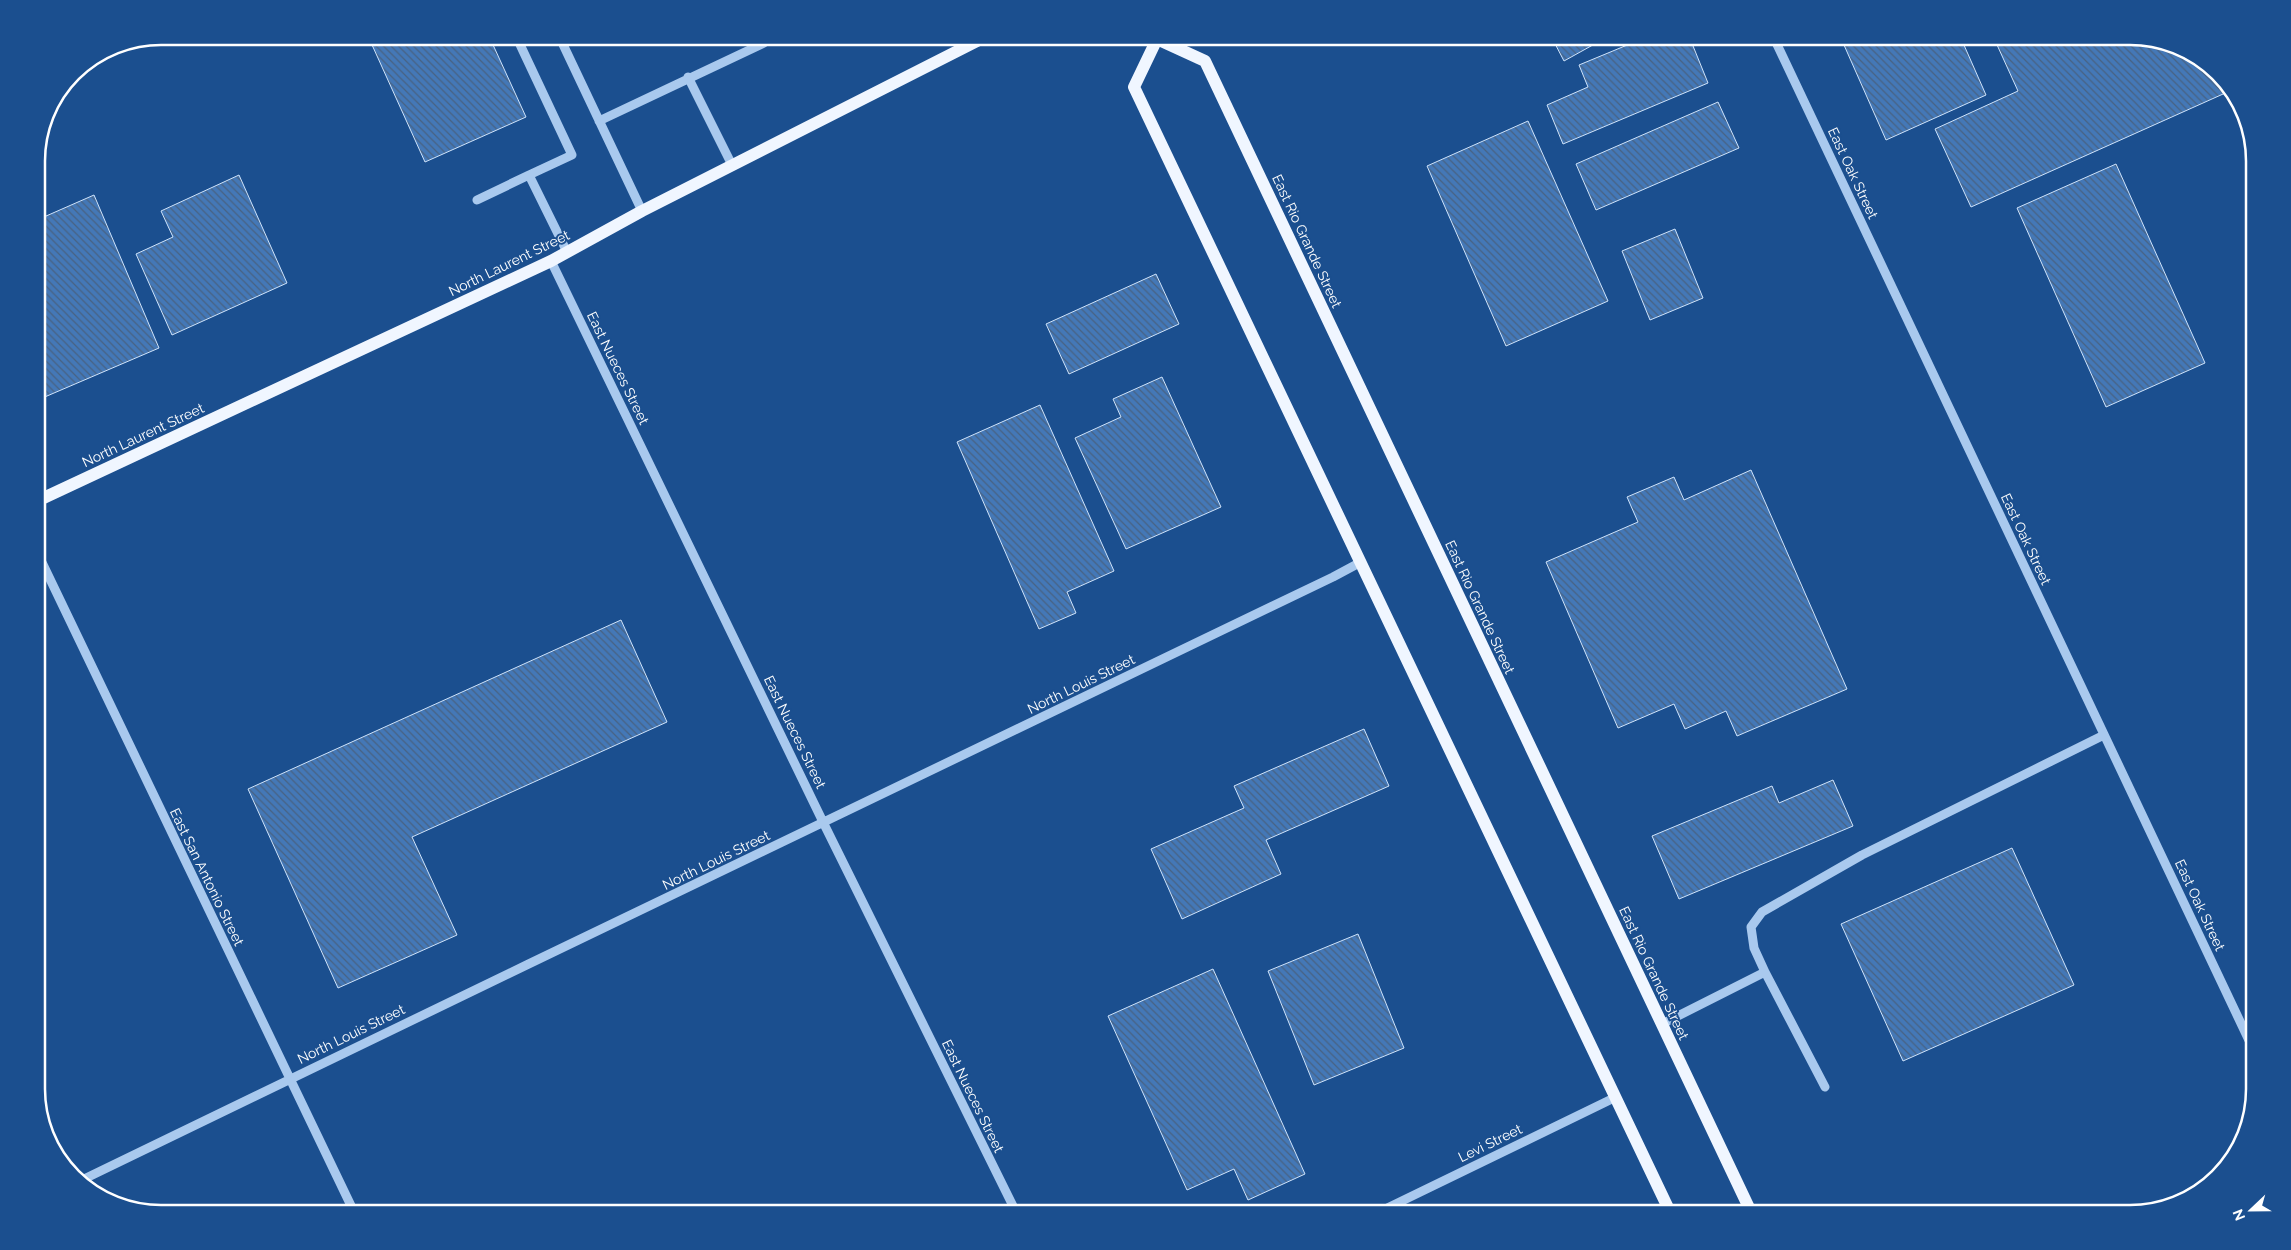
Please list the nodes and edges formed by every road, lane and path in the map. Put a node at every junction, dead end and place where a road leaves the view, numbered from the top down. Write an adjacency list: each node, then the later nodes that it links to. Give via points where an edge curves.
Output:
1 (520, 45): 11 (street, via 572,155)
2 (563, 45): 9 (street)
3 (760, 45): 8 (street)
4 (969, 45): 10 (main road, North Laurent Street)
5 (1153, 45): 17 (main road, East Rio Grande Street, via 1134,87)
6 (1171, 45): 22 (main road, East Rio Grande Street, via 1205,61)
7 (1777, 45): 19 (street, East Oak Street)
8 (688, 77): 9 (street); 10 (street)
9 (599, 121): 13 (street)
10 (732, 165): 13 (main road, North Laurent Street)
11 (529, 175): 12 (street); 14 (street)
12 (477, 200)
13 (642, 211): 14 (main road, North Laurent Street)
14 (567, 252): 15 (main road, North Laurent Street)
15 (551, 261): 16 (main road, North Laurent Street); 20 (street, East Nueces Street)
16 (45, 497)
17 (1361, 562): 20 (street, North Louis Street); 26 (main road, East Rio Grande Street)
18 (45, 571): 24 (street, East San Antonio Street)
19 (2104, 735): 21 (street, via 1862,855 1762,912 1752,927 1754,948); 23 (street, East Oak Street)
20 (824, 824): 24 (street, North Louis Street); 29 (street, East Nueces Street)
21 (1765, 972): 22 (street); 25 (street)
22 (1662, 1024): 32 (main road, East Rio Grande Street)
23 (2246, 1034)
24 (289, 1079): 27 (street, North Louis Street); 28 (street, East San Antonio Street)
25 (1825, 1087)
26 (1616, 1097): 30 (street, Levi Street); 31 (main road, East Rio Grande Street)
27 (87, 1178)
28 (351, 1205)
29 (1012, 1205)
30 (1394, 1205)
31 (1667, 1205)
32 (1748, 1205)

